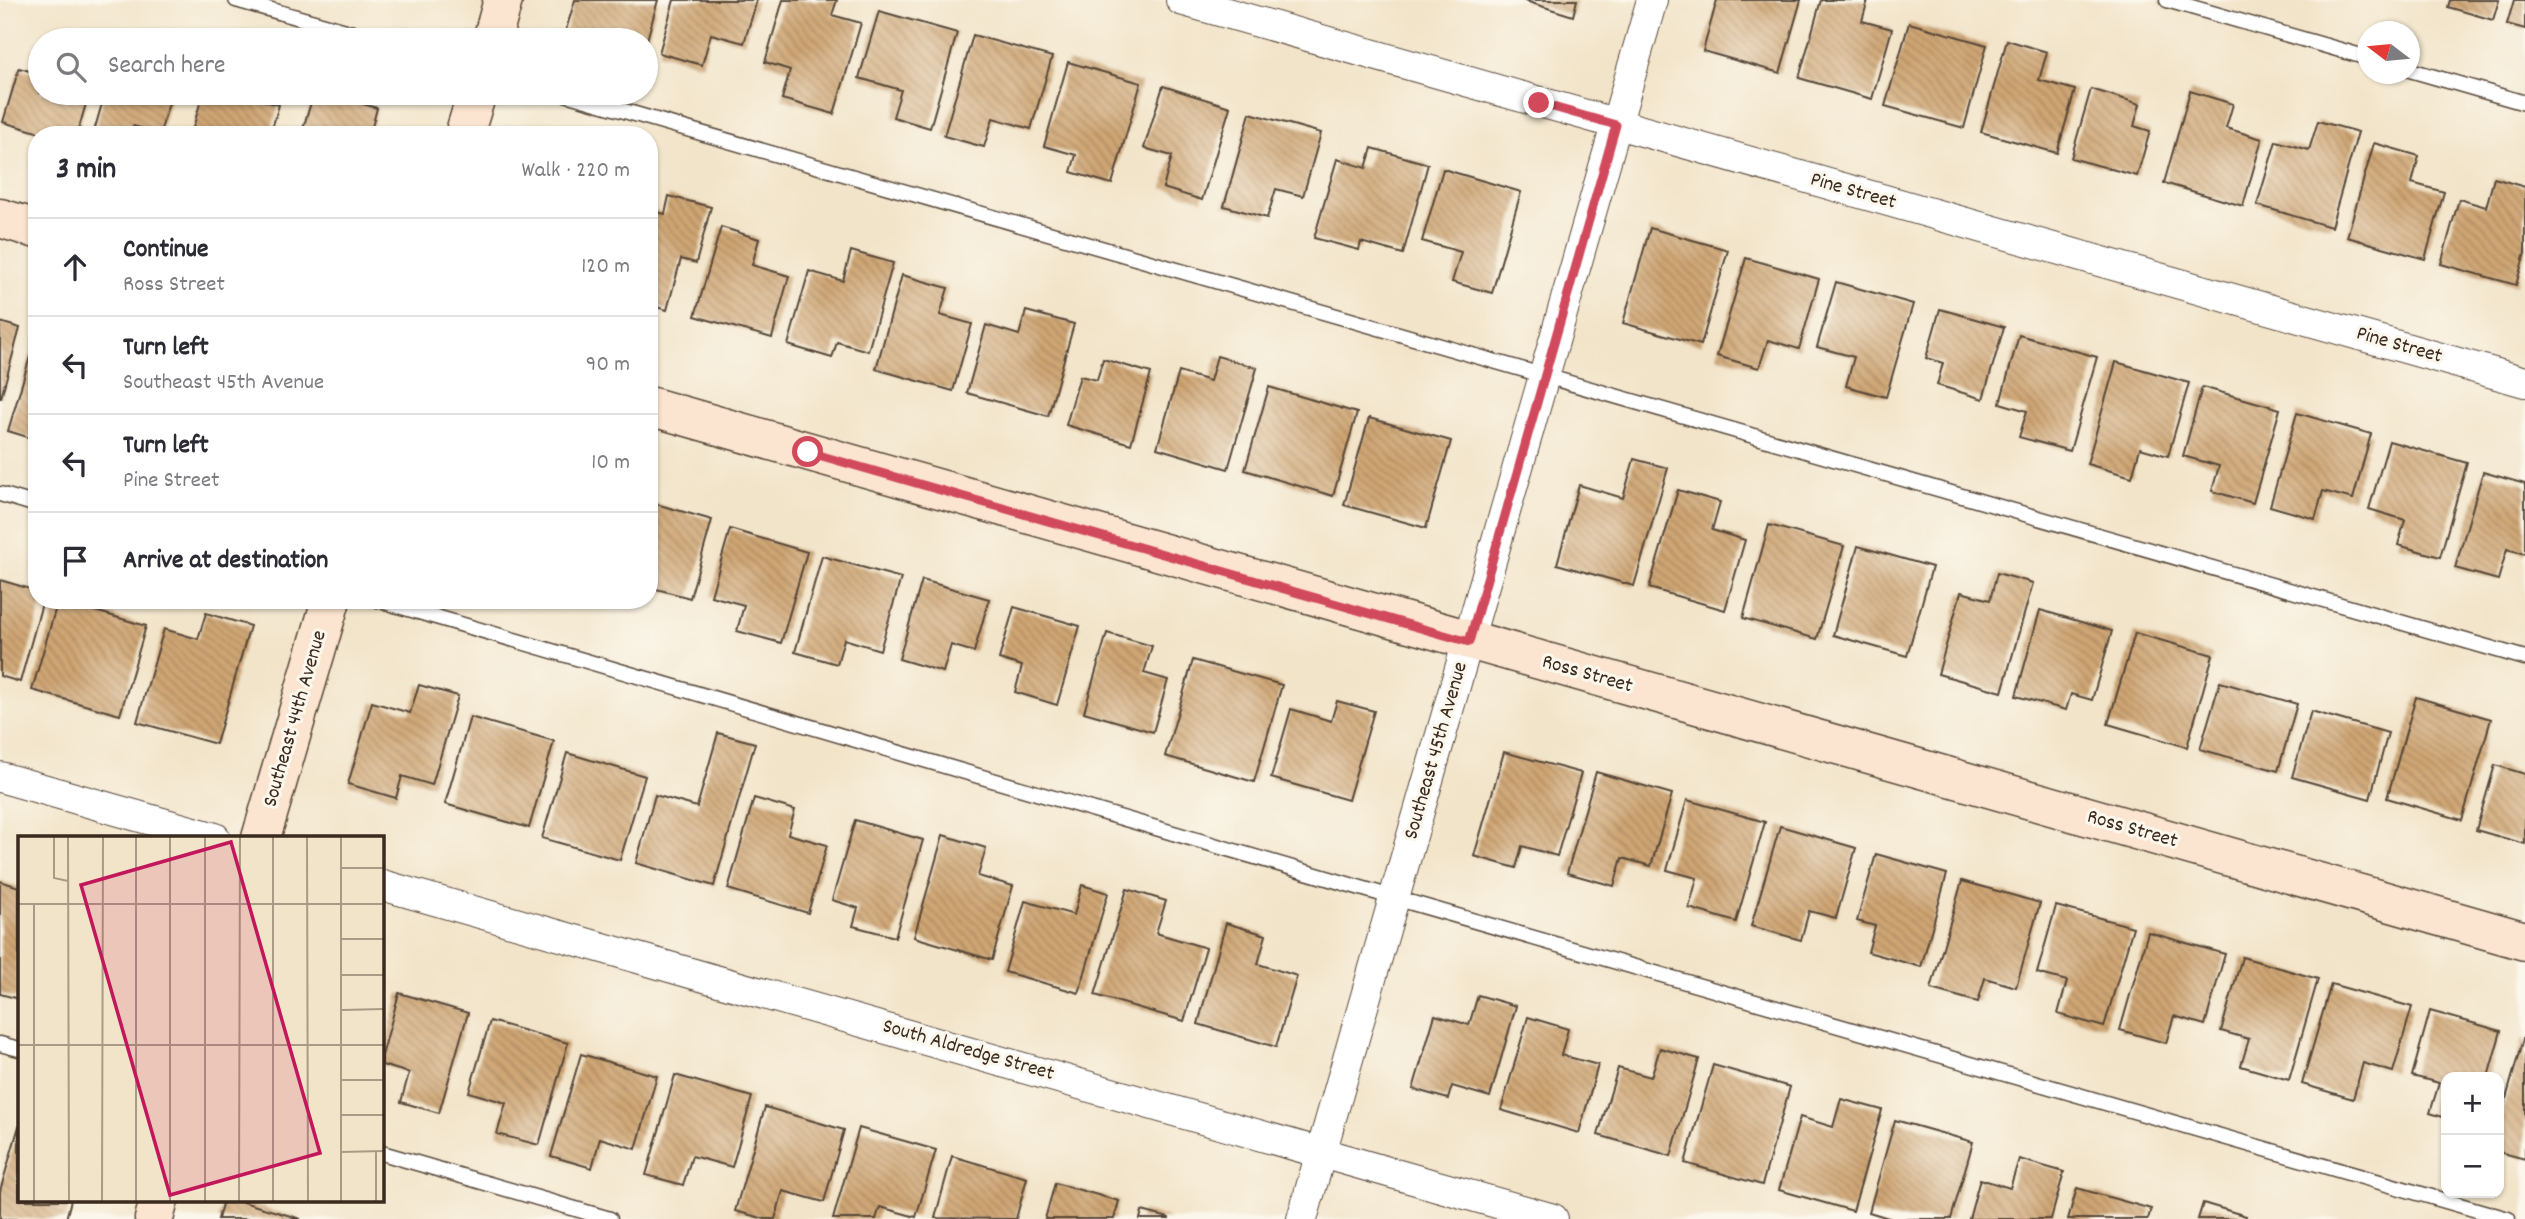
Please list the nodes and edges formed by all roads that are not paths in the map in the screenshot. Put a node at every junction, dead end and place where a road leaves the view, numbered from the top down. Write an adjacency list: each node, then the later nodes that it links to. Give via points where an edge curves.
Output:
1 (236, 0): 6 (lane)
2 (503, 0): 7 (street)
3 (1181, 0): 13 (street, Pine Street)
4 (1652, 0): 13 (street, Southeast 45th Avenue)
5 (2167, 0): 8 (lane)
6 (336, 28)
7 (495, 28)
8 (2357, 55)
9 (2420, 73): 10 (lane)
10 (2525, 103)
11 (473, 105): 14 (street)
12 (604, 105): 17 (lane)
13 (1616, 125): 17 (street, Southeast 45th Avenue); 18 (street, Pine Street)
14 (467, 126)
15 (0, 218): 16 (street)
16 (28, 226)
17 (1545, 376): 24 (street, Southeast 45th Avenue); 25 (lane)
18 (2525, 382)
19 (658, 409): 24 (street, Ross Street)
20 (0, 494): 21 (lane)
21 (28, 502)
22 (328, 609): 28 (street, Southeast 44th Avenue)
23 (409, 609): 30 (lane)
24 (1469, 642): 30 (street, Southeast 45th Avenue); 31 (street, Ross Street)
25 (2525, 659)
26 (0, 777): 27 (street)
27 (208, 836)
28 (262, 836)
29 (383, 885): 34 (street, South Aldredge Street)
30 (1395, 898): 34 (street, Southeast 45th Avenue); 41 (lane)
31 (2525, 941)
32 (0, 1044): 33 (lane)
33 (18, 1049)
34 (1321, 1152): 39 (street, Southeast 45th Avenue); 40 (street, South Aldredge Street)
35 (383, 1153): 38 (lane)
36 (158, 1202): 37 (street)
37 (154, 1219)
38 (610, 1219)
39 (1302, 1219)
40 (1553, 1219)
41 (2508, 1219)

